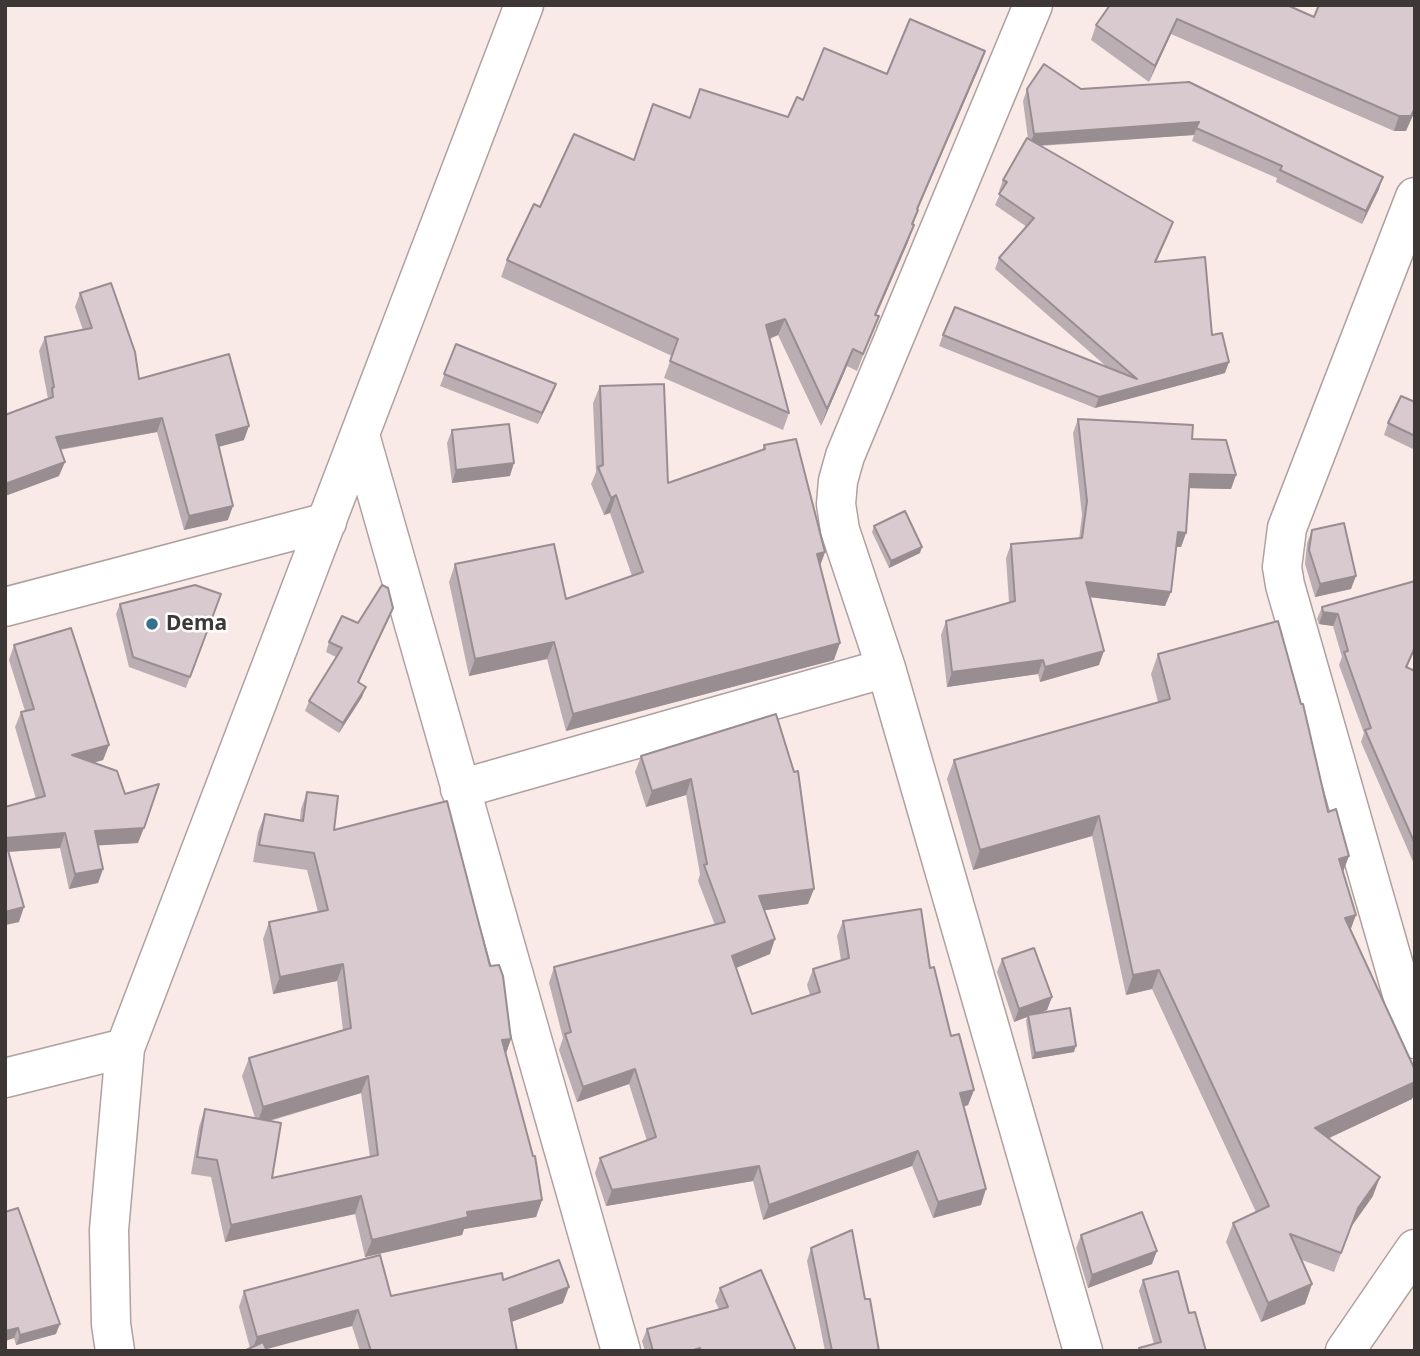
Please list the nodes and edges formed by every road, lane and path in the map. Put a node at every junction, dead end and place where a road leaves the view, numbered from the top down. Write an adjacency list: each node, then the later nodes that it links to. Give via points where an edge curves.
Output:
1 (524, 5): 4 (street)
2 (1033, 5): 7 (street, via 838,481 840,530)
3 (1415, 197): 9 (street, via 1287,528 1282,567)
4 (360, 435): 5 (street); 8 (street)
5 (327, 522): 6 (street); 10 (street)
6 (5, 607)
7 (886, 668): 8 (street); 15 (street)
8 (460, 789): 14 (street)
9 (1415, 1039)
10 (125, 1048): 11 (street); 13 (street, via 109,1230)
11 (5, 1078)
12 (1415, 1249): 16 (street)
13 (115, 1351)
14 (621, 1351)
15 (1083, 1351)
16 (1345, 1351)

